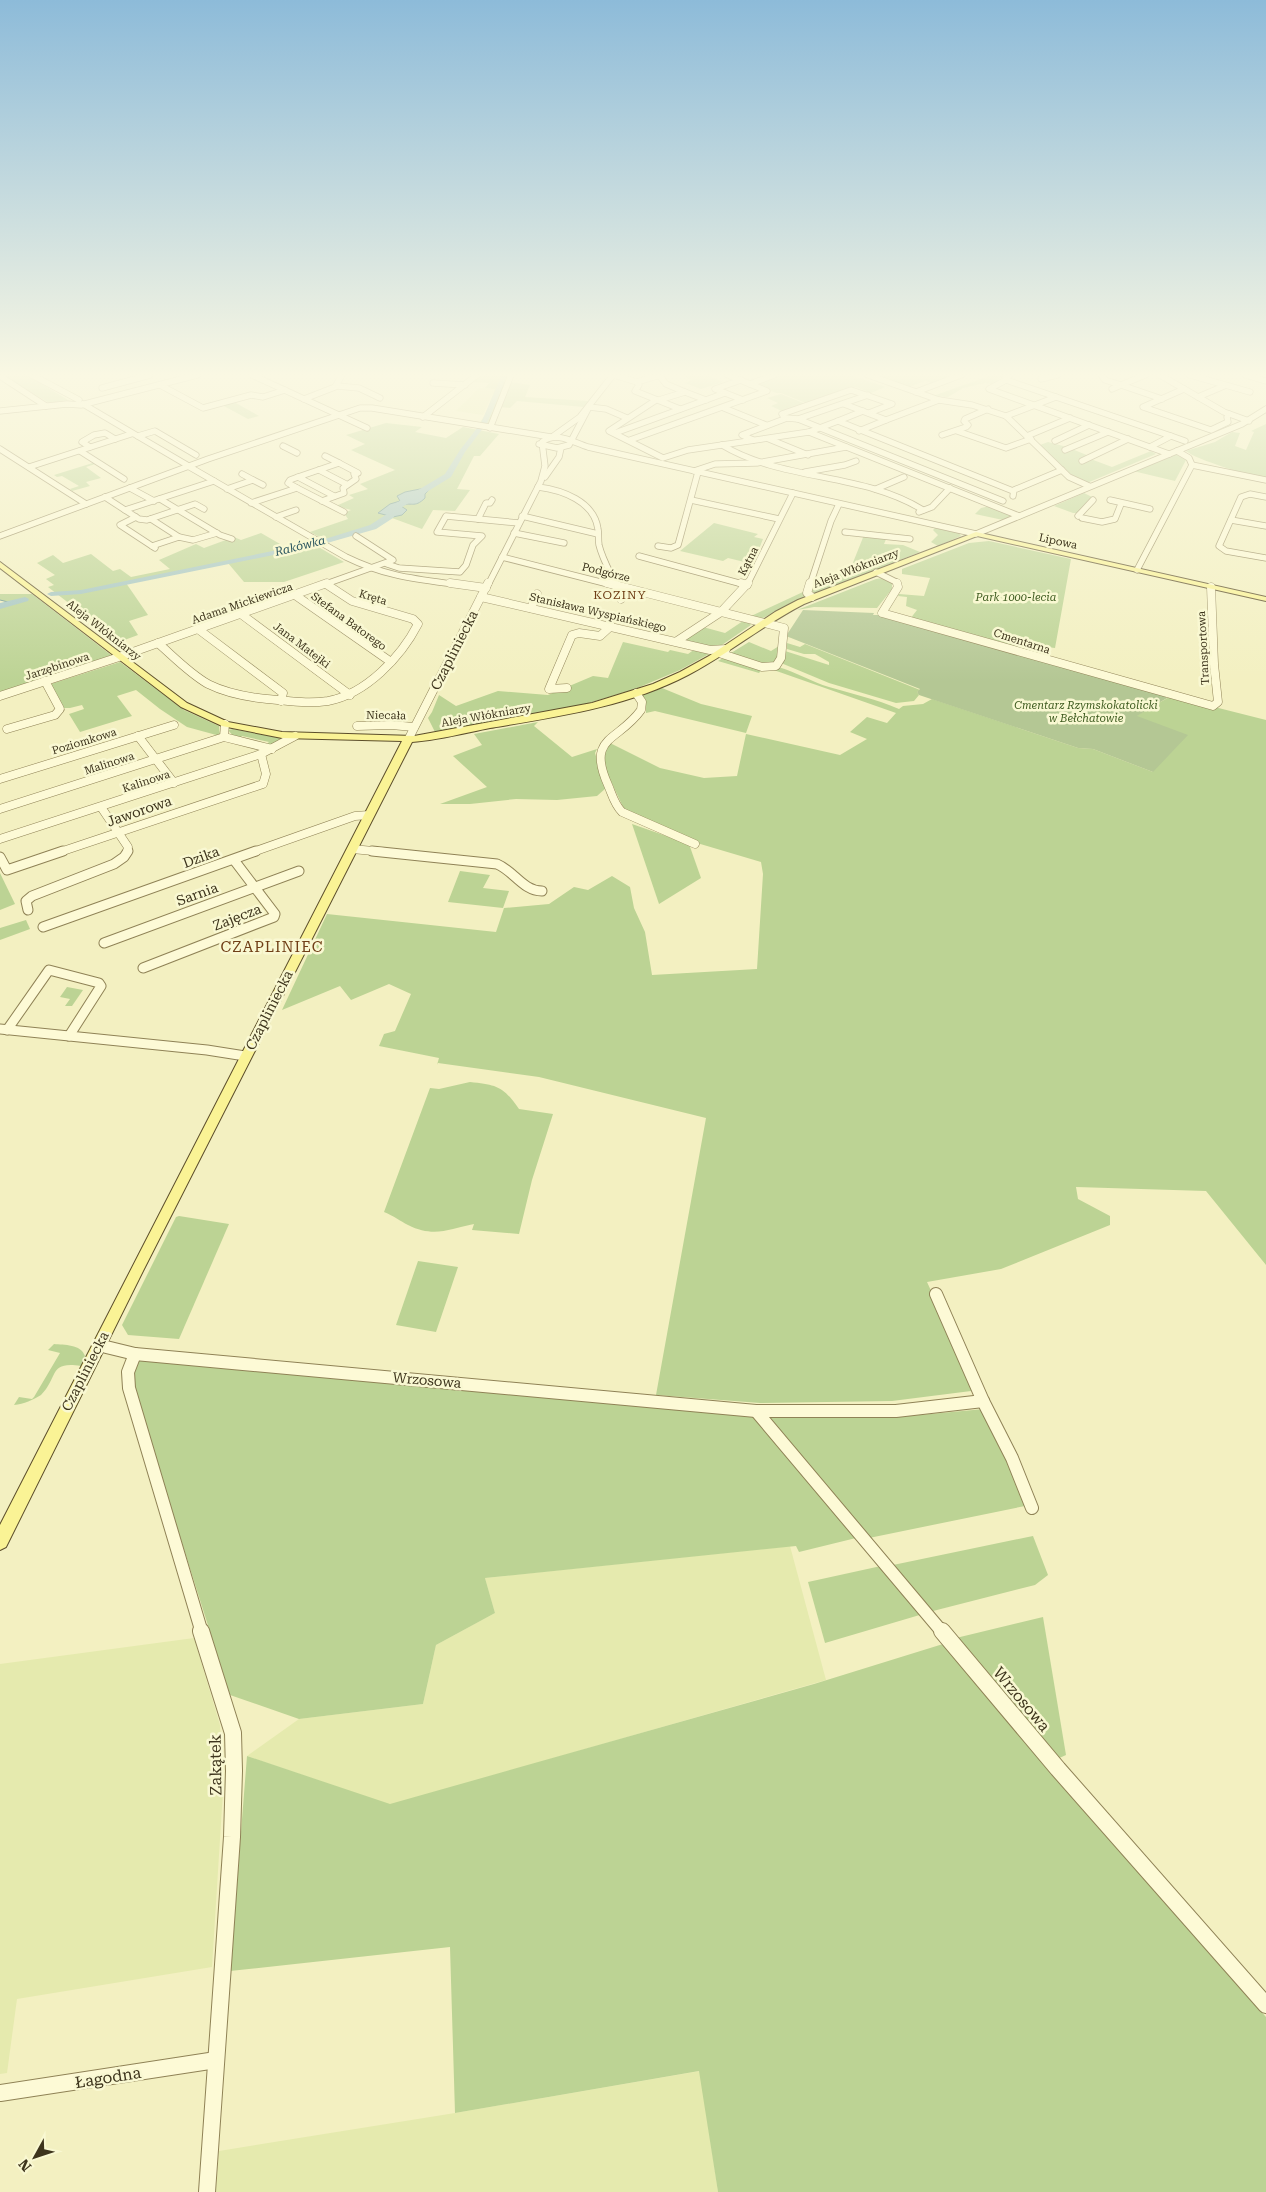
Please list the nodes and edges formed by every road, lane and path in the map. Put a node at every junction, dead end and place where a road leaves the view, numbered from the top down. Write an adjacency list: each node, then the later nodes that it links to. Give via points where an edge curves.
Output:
1 (45, 477): 50 (street)
2 (119, 477): 28 (street)
3 (149, 477): 28 (street)
4 (208, 477): 26 (street)
5 (248, 477): 24 (street)
6 (298, 477): 33 (street, via 288,482); 40 (street)
7 (333, 477): 29 (street)
8 (355, 477): 29 (street)
9 (542, 477): 30 (street, Czapliniecka)
10 (545, 477): 30 (street, Czapliniecka)
11 (695, 477): 45 (street)
12 (720, 477): 39 (street, Lipowa)
13 (821, 477): 36 (street)
14 (904, 477): 36 (street)
15 (922, 477): 34 (street)
16 (949, 477): 27 (street)
17 (971, 477): 27 (street)
18 (977, 477): 37 (street)
19 (1045, 477): 37 (street)
20 (1071, 477): 32 (street)
21 (1111, 477): 32 (street)
22 (1186, 477): 90 (street)
23 (1253, 477): 25 (street)
24 (253, 480): 31 (street); 35 (street)
25 (1266, 480)
26 (214, 481): 35 (street); 43 (street)
27 (961, 481): 34 (street); 48 (street)
28 (129, 484): 41 (street); 43 (street)
29 (346, 484): 40 (street, via 344,493)
30 (540, 484): 61 (street, Czapliniecka); 76 (street, via 581,502 594,515)
31 (263, 485)
32 (1089, 486): 62 (street)
33 (296, 488): 47 (street); 49 (street)
34 (948, 488): 53 (street); 59 (street, via 932,507)
35 (227, 489): 49 (street)
36 (876, 489): 59 (street)
37 (1013, 491): 48 (street, via 1013,496)
38 (1084, 492): 52 (street, via 1094,498 1080,517 1102,522 1115,519)
39 (793, 493): 51 (street, Lipowa); 67 (street, Kątna)
40 (334, 496): 47 (street)
41 (105, 497): 50 (street); 56 (street)
42 (1266, 497): 69 (street, via 1243,495)
43 (157, 500): 56 (street); 57 (street)
44 (492, 500): 66 (street, via 486,503)
45 (691, 500): 67 (street); 83 (street, via 678,545 671,548)
46 (1110, 500): 52 (street)
47 (322, 501): 60 (street)
48 (1003, 501): 53 (street)
49 (251, 503): 63 (street)
50 (86, 504): 78 (street)
51 (840, 504): 68 (street, Lipowa); 101 (street, via 831,521 807,593)
52 (1121, 504): 55 (street)
53 (992, 506): 62 (street)
54 (204, 509): 57 (street, via 195,504)
55 (1150, 509)
56 (125, 510): 64 (street)
57 (178, 510): 65 (street); 75 (street)
58 (296, 510): 63 (street)
59 (923, 510): 68 (street)
60 (344, 512)
61 (522, 516): 70 (street, Czapliniecka); 76 (street)
62 (1019, 516): 77 (street)
63 (276, 517): 89 (street)
64 (136, 518): 65 (street); 80 (street, via 120,525 154,547)
65 (151, 519): 80 (street)
66 (478, 519): 70 (street); 88 (street, via 446,516 436,531 482,536 473,545 460,572 399,568)
67 (779, 519): 95 (street, Kątna)
68 (908, 519): 74 (street, Lipowa)
69 (1231, 520): 71 (street); 86 (street, via 1219,545 1221,548)
70 (519, 523): 72 (street, Czapliniecka)
71 (1266, 526)
72 (514, 532): 82 (street); 85 (street, Czapliniecka)
73 (846, 532): 74 (street)
74 (912, 532): 77 (street, Lipowa)
75 (217, 533): 80 (street, via 192,541); 81 (street)
76 (598, 534): 94 (street, via 598,542)
77 (976, 534): 90 (main road, Lipowa); 91 (main road, Aleja Włókniarzy)
78 (2, 535)
79 (356, 536): 88 (street, via 392,558)
80 (179, 537)
81 (232, 538)
82 (564, 543)
83 (658, 546)
84 (639, 556): 95 (street)
85 (502, 557): 92 (street, Czapliniecka); 94 (street, Podgórze)
86 (1266, 558)
87 (0, 563): 113 (main road, Aleja Włókniarzy)
88 (387, 564): 89 (street, Adama Mickiewicza)
89 (372, 569): 93 (street, Adama Mickiewicza); 96 (street)
90 (1137, 570): 97 (main road, Lipowa)
91 (876, 572): 101 (main road, Aleja Włókniarzy); 121 (street, Cmentarna, via 896,582 898,587 882,613)
92 (490, 581): 96 (street); 98 (street, Czapliniecka)
93 (326, 584): 100 (street, Adama Mickiewicza); 114 (street, Kręta, via 352,601 417,622 418,626)
94 (616, 585): 102 (street); 105 (street, Podgórze)
95 (747, 585): 105 (street, Kątna)
96 (471, 586): 98 (street, Stanisława Wyspiańskiego)
97 (1211, 587): 103 (main road, Lipowa); 121 (street, Transportowa, via 1218,702)
98 (483, 593): 104 (street, Stanisława Wyspiańskiego); 125 (street, Czapliniecka)
99 (537, 594): 104 (street)
100 (295, 595): 106 (street, Adama Mickiewicza); 114 (street, Stefana Batorego)
101 (812, 597): 107 (main road, Aleja Włókniarzy)
102 (621, 599)
103 (1266, 599)
104 (531, 608): 108 (street, Stanisława Wyspiańskiego)
105 (721, 612): 107 (street, Podgórze); 110 (street, Kątna)
106 (241, 614): 109 (street, Adama Mickiewicza); 118 (street, Jana Matejki)
107 (764, 623): 112 (main road, Aleja Włókniarzy); 112 (street, Stanisława Wyspiańskiego, via 784,628 779,664 762,667)
108 (611, 626): 110 (street, Stanisława Wyspiańskiego); 116 (street, via 598,636 572,635 549,689)
109 (198, 629): 111 (street, Adama Mickiewicza); 120 (street, via 282,693)
110 (677, 641): 112 (street, Stanisława Wyspiańskiego)
111 (158, 643): 113 (street, Adama Mickiewicza); 120 (street, via 210,684 256,698)
112 (717, 653): 117 (main road, Aleja Włókniarzy, via 676,677)
113 (120, 656): 115 (street, Jarzębinowa); 122 (main road, Aleja Włókniarzy, via 184,706)
114 (391, 662): 118 (street)
115 (45, 681): 119 (street, Jarzębinowa); 126 (street, via 60,708 55,715)
116 (567, 688)
117 (636, 693): 127 (main road, Aleja Włókniarzy, via 561,713); 142 (street, via 641,699 641,712 610,738 600,752 603,775 616,806 622,812)
118 (350, 694): 120 (street, via 316,703)
119 (0, 696)
120 (281, 701)
121 (1213, 706)
122 (225, 724): 129 (main road, Aleja Włókniarzy); 130 (street)
123 (174, 725): 128 (street, Poziomkowa)
124 (357, 726): 125 (street, Niecała)
125 (414, 728): 127 (main road, via 426,735); 131 (street, Czapliniecka)
126 (7, 729)
127 (453, 733): 131 (main road, Aleja Włókniarzy)
128 (138, 736): 134 (street); 135 (street, Poziomkowa)
129 (295, 736): 131 (main road, Aleja Włókniarzy); 132 (street, Kalinowa)
130 (224, 737): 132 (street); 134 (street, Malinowa)
131 (408, 740): 139 (main road, Czapliniecka)
132 (272, 749): 133 (street, Kalinowa)
133 (261, 754): 136 (street, Kalinowa); 140 (street, Jaworowa, via 266,776 263,784)
134 (155, 760): 136 (street); 138 (street, Malinowa)
135 (0, 779)
136 (174, 783): 137 (street, Kalinowa)
137 (101, 807): 140 (street); 141 (street, Kalinowa)
138 (0, 809)
139 (369, 815): 143 (main road, Czapliniecka); 145 (street, Dzika, via 355,816)
140 (119, 832): 144 (street, Jaworowa, via 7,870); 149 (street, via 129,850 124,859 32,896 26,901)
141 (0, 840)
142 (695, 844)
143 (352, 849): 148 (street, via 500,865 531,890); 155 (main road, Czapliniecka)
144 (0, 858)
145 (234, 860): 147 (street, Zajęcza); 150 (street, Dzika)
146 (299, 871): 147 (street, Sarnia)
147 (255, 887): 151 (street, Sarnia); 152 (street, Zajęcza, via 275,914 271,919)
148 (542, 891)
149 (28, 910)
150 (43, 928)
151 (104, 943)
152 (143, 968)
153 (4, 1030): 154 (street); 154 (street, via 49,970 56,970 101,986)
154 (69, 1036): 155 (street)
155 (245, 1056): 157 (main road, Czapliniecka)
156 (936, 1294): 159 (street)
157 (98, 1345): 158 (street, Wrzosowa); 162 (main road, Czapliniecka)
158 (135, 1354): 160 (street, Wrzosowa); 164 (street, Zakątek, via 128,1372 129,1388 233,1733 232,1837)
159 (983, 1401): 160 (street, Wrzosowa, via 896,1411); 161 (street, via 1012,1458)
160 (756, 1411): 163 (street, Wrzosowa, via 1058,1769)
161 (1032, 1508)
162 (0, 1542)
163 (1266, 2005)
164 (216, 2060): 165 (street, Łagodna); 166 (street, Zakątek)
165 (0, 2093)
166 (207, 2192)

